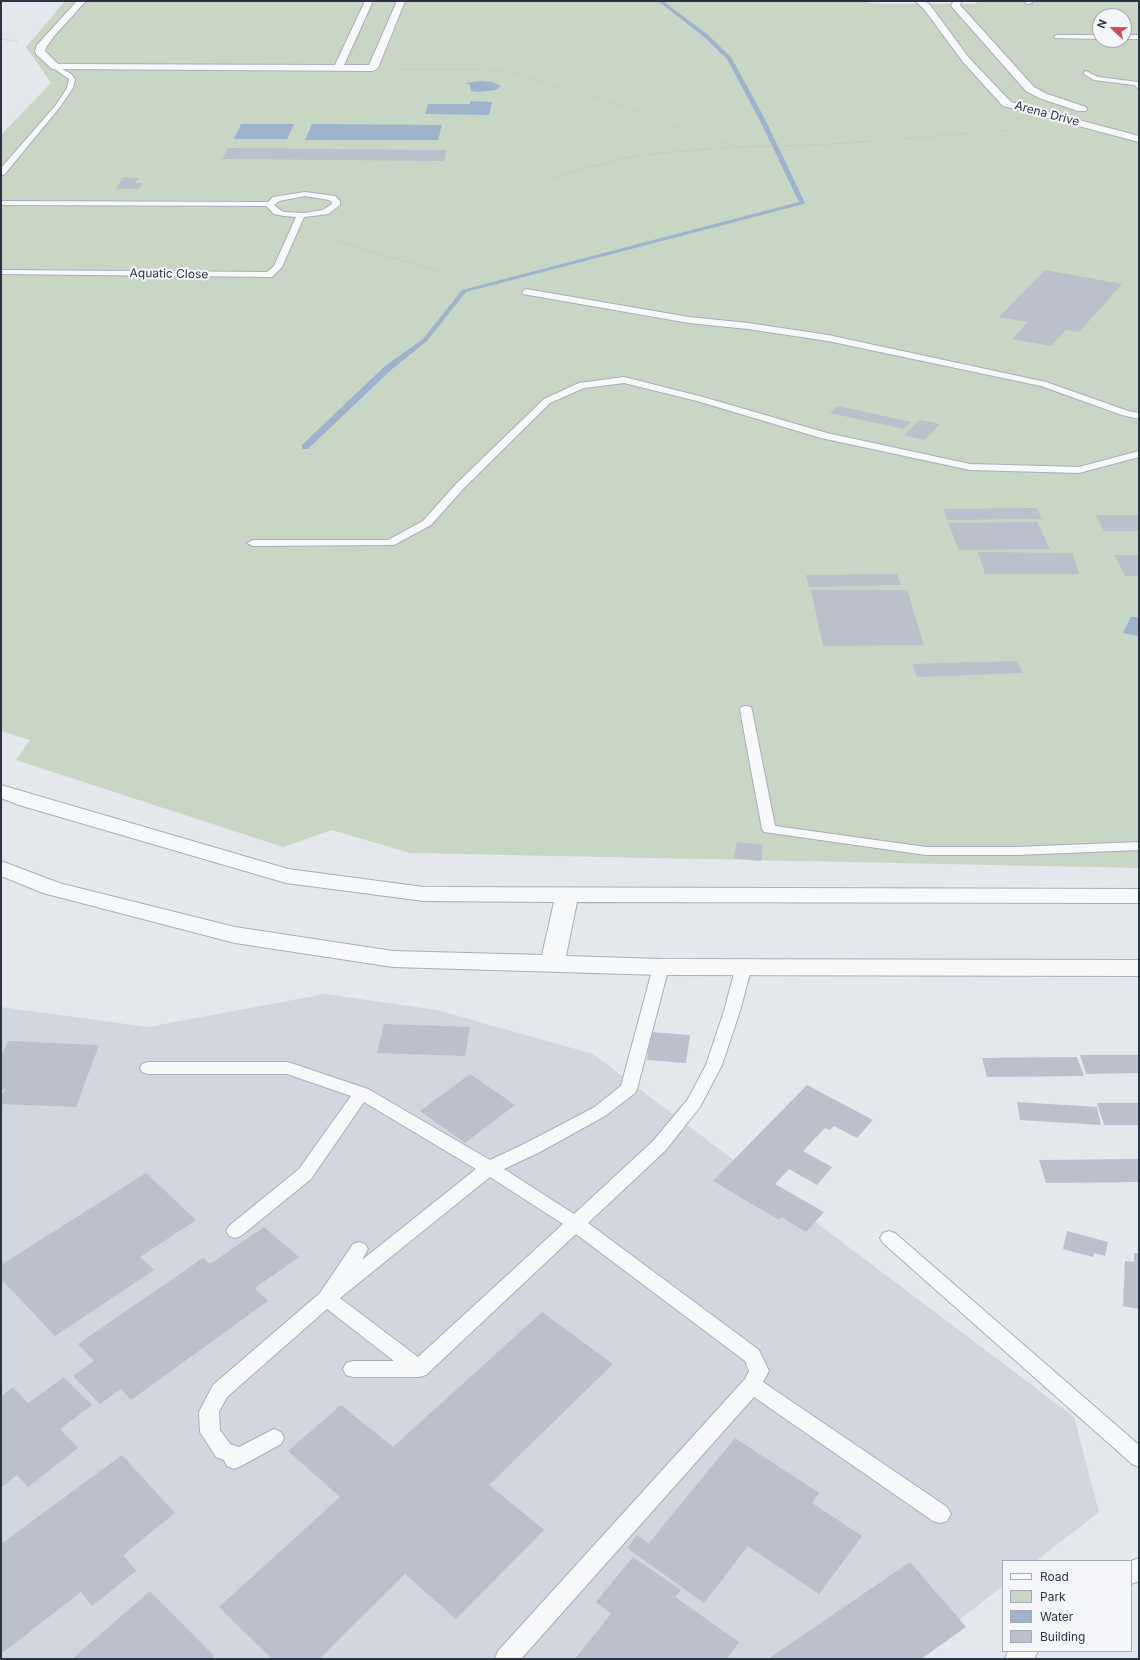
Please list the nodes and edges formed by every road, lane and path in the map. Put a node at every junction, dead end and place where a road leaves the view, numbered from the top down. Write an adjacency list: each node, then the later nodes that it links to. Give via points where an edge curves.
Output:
1 (82, 1): 12 (street, via 42,45 40,51)
2 (369, 1): 6 (street)
3 (401, 1): 7 (street)
4 (923, 4): 5 (street, Arena Drive); 19 (street, Arena Drive, via 966,60 1007,104)
5 (950, 4): 17 (street, Arena Drive, via 1030,89 1043,96)
6 (362, 16): 7 (street); 10 (street)
7 (395, 16): 11 (street)
8 (1092, 36): 9 (lane)
9 (1057, 37)
10 (351, 41): 11 (street); 13 (street)
11 (385, 41): 14 (street)
12 (55, 67): 13 (street); 21 (lane, via 72,79 70,88 58,106)
13 (338, 68): 14 (street)
14 (373, 68): 20 (path, via 503,70 626,107 696,135)
15 (1086, 72): 16 (lane, via 1096,79)
16 (1138, 84)
17 (1093, 112)
18 (1013, 130): 20 (path, via 815,145)
19 (1139, 139)
20 (738, 148): 22 (path, via 661,153 618,159)
21 (1, 173)
22 (543, 181)
23 (1, 203): 24 (lane)
24 (271, 204): 25 (lane, via 272,209 277,212); 25 (lane, via 284,196 305,194 325,196 336,201 336,205 325,212)
25 (301, 215): 26 (lane, Aquatic Close)
26 (296, 226): 27 (path, via 321,232 333,240); 28 (lane, Aquatic Close, via 278,266 269,275)
27 (438, 271)
28 (1, 272)
29 (526, 292): 30 (lane, via 689,320 828,338 1043,384)
30 (1139, 416)
31 (1139, 454): 32 (lane, via 1078,470 970,467 826,436 700,398 624,380 582,385 547,401 460,486 427,523 390,543)
32 (252, 543)
33 (746, 710): 35 (lane, via 769,829 926,851 1017,851)
34 (1, 791): 37 (street, via 286,876 424,894)
35 (1139, 846)
36 (1, 868): 39 (street, via 51,888 235,935 393,959)
37 (567, 894): 38 (street); 39 (street)
38 (1139, 896)
39 (552, 963): 41 (street)
40 (744, 966): 41 (street); 42 (street); 46 (lane, via 714,1065 694,1103 659,1146)
41 (661, 967): 45 (lane, via 629,1089 598,1112)
42 (1139, 968)
43 (148, 1068): 44 (lane, via 288,1068)
44 (362, 1093): 45 (lane); 47 (lane, via 305,1174)
45 (489, 1168): 46 (lane); 50 (lane)
46 (576, 1224): 52 (lane); 53 (lane, via 752,1356 759,1370)
47 (235, 1231)
48 (888, 1238): 55 (lane)
49 (359, 1249): 50 (lane)
50 (327, 1298): 52 (lane); 54 (lane, via 220,1391 209,1412 210,1432 223,1451 240,1456 234,1460)
51 (353, 1369): 52 (lane)
52 (419, 1369)
53 (752, 1385): 56 (lane); 58 (lane)
54 (274, 1438)
55 (1139, 1458)
56 (940, 1514)
57 (1026, 1652): 59 (lane)
58 (506, 1659)
59 (1016, 1659)

